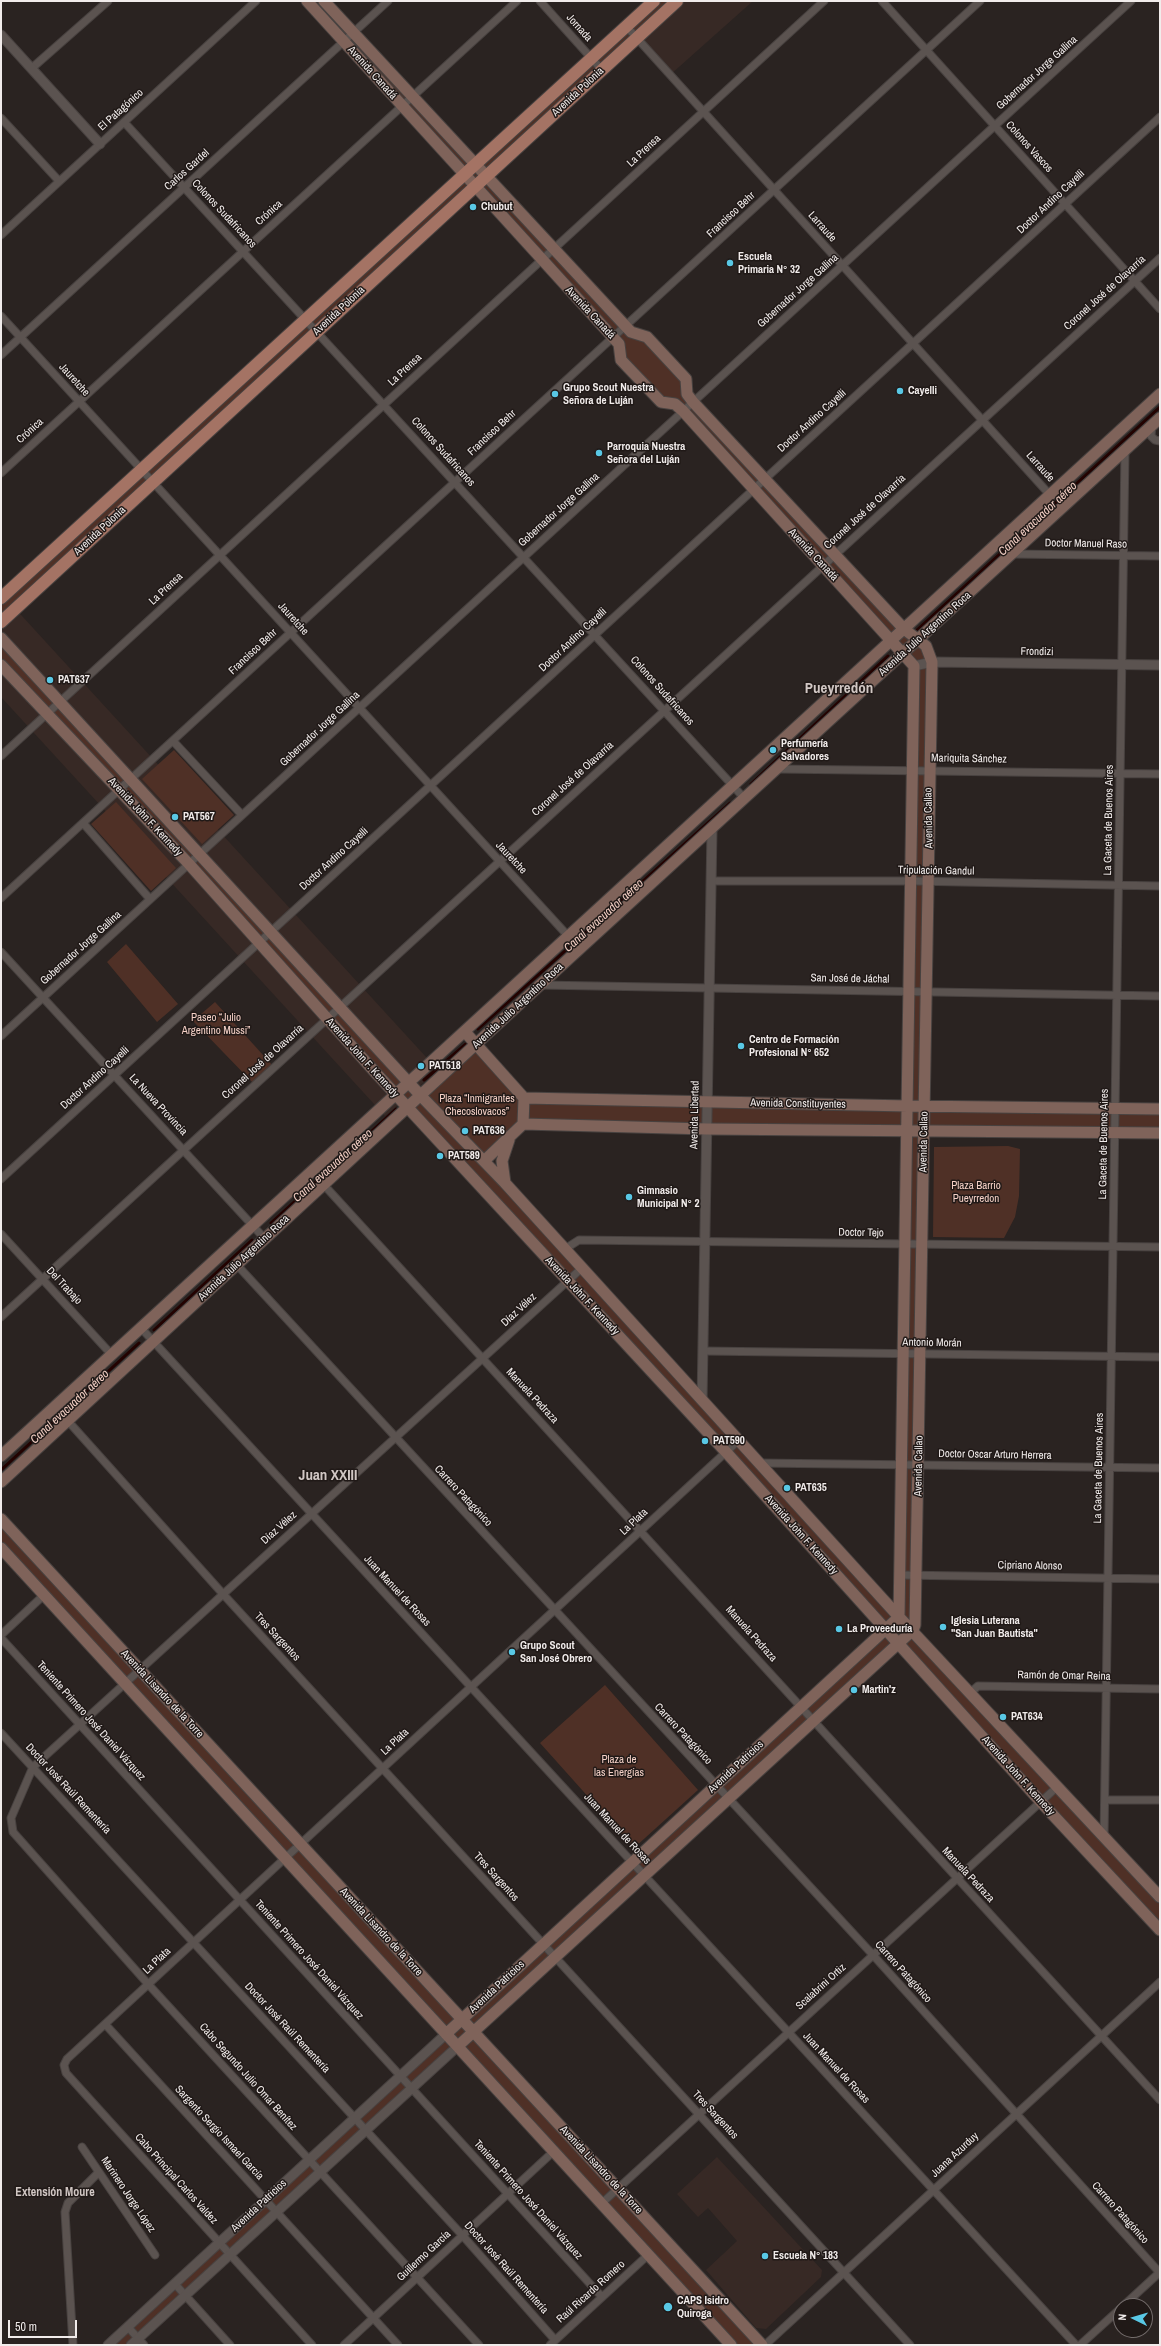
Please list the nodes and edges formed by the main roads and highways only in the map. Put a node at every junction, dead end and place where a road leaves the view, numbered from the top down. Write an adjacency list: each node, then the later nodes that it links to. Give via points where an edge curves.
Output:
1 (307, 1): 6 (main road, Avenida Canadá)
2 (324, 1): 5 (main road, Avenida Canadá)
3 (654, 1): 5 (main road, Avenida Polonia)
4 (677, 1): 7 (main road, Avenida Polonia)
5 (475, 165): 6 (main road, Avenida Polonia); 7 (main road, Avenida Canadá)
6 (464, 175): 8 (main road, Avenida Canadá); 11 (main road, Avenida Polonia)
7 (486, 177): 8 (main road, Avenida Polonia); 13 (main road, Avenida Canadá, via 625,326 631,332 647,337 686,379 687,394 693,402)
8 (475, 187): 12 (main road, Avenida Polonia); 15 (main road, Avenida Canadá, via 619,344 620,360 661,402 674,404 683,411)
9 (1160, 394): 13 (main road, Avenida Julio Argentino Roca)
10 (1156, 422): 16 (main road, Avenida Julio Argentino Roca)
11 (1, 598)
12 (1, 622)
13 (904, 629): 15 (main road, Avenida Julio Argentino Roca); 16 (main road, Avenida Canadá)
14 (1, 638): 21 (main road, Avenida John F. Kennedy)
15 (891, 640): 17 (main road, Avenida Canadá); 19 (main road, Avenida Julio Argentino Roca)
16 (918, 641): 17 (main road, Avenida Julio Argentino Roca); 26 (main road, Avenida Callao, via 926,646 932,662 928,770)
17 (904, 654): 20 (main road, Avenida Julio Argentino Roca); 25 (main road, Avenida Callao, via 914,666)
18 (1, 664): 22 (main road, Avenida John F. Kennedy, via 189,864)
19 (465, 1032): 20 (main road); 21 (main road, Avenida Julio Argentino Roca)
20 (476, 1045): 23 (main road, Avenida Julio Argentino Roca); 24 (main road)
21 (409, 1083): 22 (main road, Avenida Julio Argentino Roca); 23 (main road, Avenida John F. Kennedy)
22 (396, 1095): 27 (main road, Avenida John F. Kennedy); 37 (main road, Avenida Julio Argentino Roca)
23 (421, 1096): 27 (main road, Avenida Julio Argentino Roca); 35 (main road, Avenida John F. Kennedy)
24 (524, 1098): 25 (main road, Avenida Constituyentes); 29 (main road)
25 (908, 1106): 26 (main road, Avenida Constituyentes); 30 (main road, Avenida Callao)
26 (925, 1106): 28 (main road, Avenida Constituyentes); 31 (main road, Avenida Callao)
27 (408, 1108): 34 (main road, Avenida John F. Kennedy); 38 (main road, Avenida Julio Argentino Roca)
28 (1160, 1109)
29 (523, 1124): 30 (main road, via 707,1129); 33 (main road)
30 (907, 1130): 31 (main road); 41 (main road, Avenida Callao)
31 (925, 1130): 32 (main road); 43 (main road, Avenida Callao, via 916,1620)
32 (1160, 1134)
33 (511, 1136): 35 (main road); 36 (main road, via 502,1161)
34 (459, 1161): 35 (main road); 42 (main road, Avenida John F. Kennedy)
35 (484, 1161): 36 (main road, Avenida John F. Kennedy)
36 (505, 1183): 41 (main road, Avenida John F. Kennedy)
37 (1, 1456)
38 (1, 1482)
39 (1, 1519): 47 (main road, Avenida Lisandro de la Torre)
40 (1, 1548): 49 (main road, Avenida Lisandro de la Torre)
41 (899, 1616): 42 (main road); 43 (main road, Avenida John F. Kennedy)
42 (886, 1628): 44 (main road, Avenida John F. Kennedy); 47 (main road, Avenida Patricios)
43 (913, 1630): 44 (main road); 45 (main road, Avenida John F. Kennedy)
44 (899, 1643): 46 (main road, Avenida John F. Kennedy); 48 (main road, Avenida Patricios)
45 (1160, 1897)
46 (1160, 1930)
47 (462, 2019): 48 (main road, Avenida Lisandro de la Torre); 49 (main road, Avenida Patricios)
48 (473, 2032): 50 (main road, Avenida Patricios); 52 (main road, Avenida Lisandro de la Torre)
49 (446, 2034): 50 (main road, Avenida Lisandro de la Torre)
50 (458, 2046): 51 (main road, Avenida Lisandro de la Torre)
51 (731, 2345)
52 (762, 2345)

